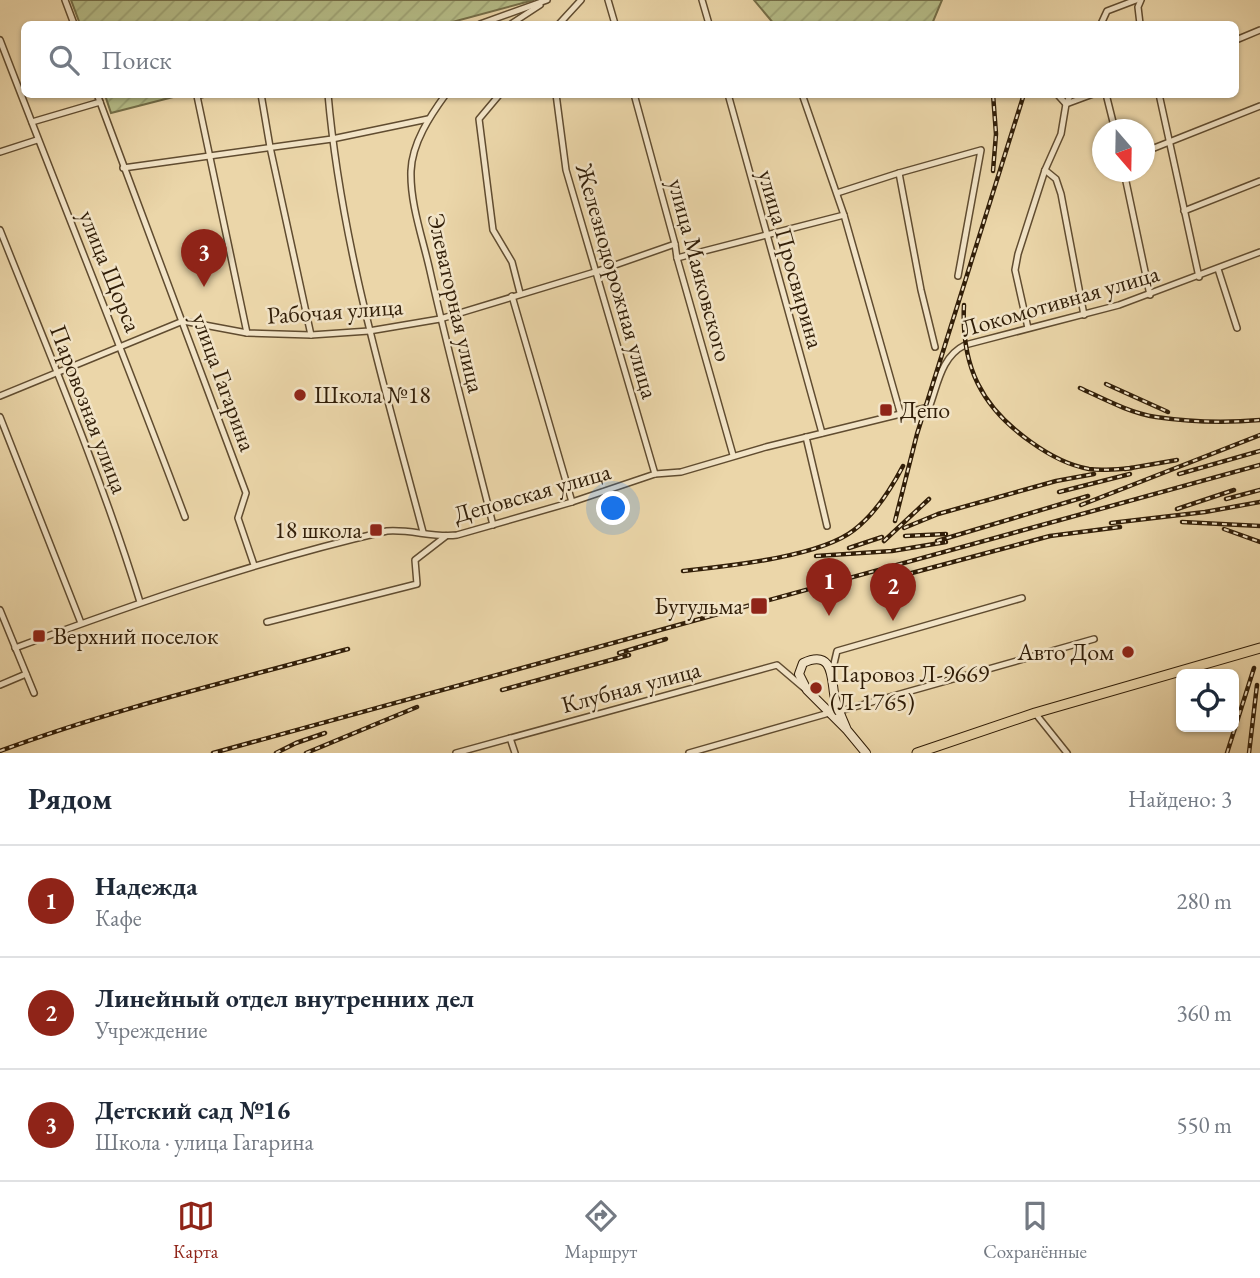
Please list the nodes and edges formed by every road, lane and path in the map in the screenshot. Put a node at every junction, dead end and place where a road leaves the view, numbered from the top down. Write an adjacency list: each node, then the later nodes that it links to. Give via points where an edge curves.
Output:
1 (65, 0): 7 (street)
2 (547, 0): 8 (street); 9 (street)
3 (581, 0): 10 (street)
4 (608, 0): 11 (street)
5 (702, 0): 12 (street)
6 (1138, 0): 13 (street, via 1107,11); 14 (street)
7 (73, 21)
8 (489, 21)
9 (516, 21)
10 (562, 21)
11 (614, 21)
12 (708, 21)
13 (1102, 21)
14 (1140, 21)
15 (1260, 30): 16 (street)
16 (1239, 39)
17 (0, 40): 18 (street, улица Щорса)
18 (21, 94)
19 (23, 98): 40 (street, улица Щорса)
20 (98, 98): 35 (street, улица Гагарина)
21 (200, 98): 47 (street)
22 (262, 98): 44 (street)
23 (328, 98): 41 (street)
24 (443, 98): 38 (street, Элеваторная улица)
25 (497, 98): 65 (street, via 479,119 493,230 512,262)
26 (557, 98): 62 (street, Железнодорожная улица, via 566,170)
27 (635, 98): 58 (street, улица Маяковского)
28 (729, 98): 57 (street, улица Просвирина)
29 (803, 98): 53 (street)
30 (1061, 98): 36 (street)
31 (1069, 98): 36 (street)
32 (1082, 98): 36 (street)
33 (1107, 98): 39 (street)
34 (1160, 98): 43 (street)
35 (100, 102): 40 (street); 48 (street, улица Гагарина)
36 (1066, 104): 49 (street, via 1061,134)
37 (1260, 106): 43 (street)
38 (428, 119): 41 (street); 69 (street, Элеваторная улица, via 411,169)
39 (1112, 119)
40 (32, 122): 42 (street, улица Щорса)
41 (332, 139): 44 (street); 73 (street)
42 (37, 140): 46 (street); 76 (street, улица Щорса)
43 (1170, 141): 45 (street); 54 (street)
44 (270, 147): 47 (street); 75 (street)
45 (1155, 147)
46 (0, 152)
47 (210, 155): 48 (street); 74 (street)
48 (123, 168): 70 (street, улица Гагарина)
49 (1045, 170): 68 (street, via 1056,179 1061,194); 71 (street, via 1015,270)
50 (899, 173): 53 (street); 63 (street, via 981,150); 77 (street)
51 (1260, 181): 54 (street)
52 (1126, 182): 66 (street)
53 (836, 193): 55 (street)
54 (1184, 211): 64 (street)
55 (844, 215): 57 (street); 80 (street)
56 (0, 230): 78 (street, Паровозная улица)
57 (766, 236): 60 (street); 82 (street, улица Просвирина)
58 (676, 244): 60 (street, улица Маяковского); 62 (street, Рабочая улица)
59 (1260, 252): 61 (street, Локомотивная улица)
60 (677, 258): 84 (street, улица Маяковского)
61 (1218, 269): 64 (street, Локомотивная улица); 72 (street)
62 (595, 272): 65 (street, Рабочая улица); 85 (street, Железнодорожная улица)
63 (958, 276)
64 (1199, 277): 66 (street, Локомотивная улица)
65 (520, 293): 67 (street, Рабочая улица)
66 (1150, 295): 68 (street, Локомотивная улица)
67 (512, 296): 69 (street, Рабочая улица); 86 (street)
68 (1084, 315): 71 (street, Локомотивная улица)
69 (440, 319): 73 (street, Рабочая улица); 88 (street, Элеваторная улица)
70 (183, 321): 74 (street, Рабочая улица); 76 (street); 92 (street, улица Гагарина, via 246,493 238,518)
71 (1028, 328): 80 (street, Локомотивная улица, via 956,349 945,363 930,405)
72 (1237, 328)
73 (369, 331): 75 (street, Рабочая улица); 90 (street)
74 (247, 333): 75 (street, Рабочая улица)
75 (311, 335)
76 (121, 345): 78 (street); 87 (street, улица Щорса)
77 (935, 347)
78 (57, 371): 79 (street); 94 (street, Паровозная улица)
79 (0, 396)
80 (901, 412): 82 (street, Деповская улица)
81 (0, 417): 97 (street)
82 (822, 433): 83 (street, Деповская улица)
83 (806, 437): 84 (street, Деповская улица); 89 (street)
84 (733, 455): 85 (street, Деповская улица, via 681,472)
85 (655, 474): 86 (street, Деповская улица)
86 (572, 502): 88 (street, Деповская улица)
87 (184, 517)
88 (493, 525): 91 (street, Деповская улица)
89 (827, 526)
90 (423, 532): 91 (street, Деповская улица); 92 (street, Деповская улица, via 387,531)
91 (446, 536): 96 (street, via 415,559 417,584)
92 (254, 565): 94 (street, Деповская улица)
93 (1022, 598): 101 (street, via 838,651)
94 (140, 602): 97 (street, Деповская улица)
95 (0, 610): 99 (street)
96 (267, 622)
97 (81, 623): 99 (street, Деповская улица)
98 (1094, 639): 106 (street)
99 (15, 648): 102 (street)
100 (1260, 648): 108 (main road)
101 (832, 672): 104 (street, via 820,660 803,663 799,674); 106 (street)
102 (26, 674): 103 (street); 105 (street)
103 (0, 685)
104 (807, 691): 107 (street); 110 (street, Клубная улица, via 778,665)
105 (34, 693)
106 (840, 711): 109 (street)
107 (829, 713): 109 (street); 114 (street)
108 (1035, 713): 116 (main road); 117 (street)
109 (847, 730): 115 (street)
110 (510, 738): 111 (street, Клубная улица); 113 (street)
111 (477, 750): 112 (street, Клубная улица)
112 (456, 753)
113 (515, 753)
114 (689, 753)
115 (866, 753)
116 (917, 753)
117 (1067, 753)

